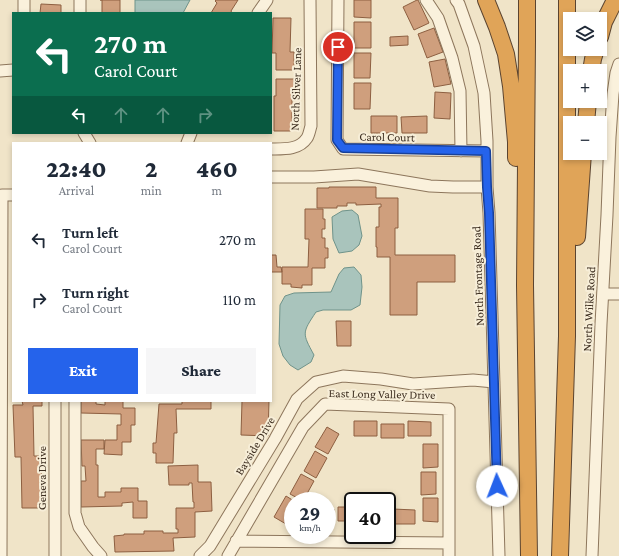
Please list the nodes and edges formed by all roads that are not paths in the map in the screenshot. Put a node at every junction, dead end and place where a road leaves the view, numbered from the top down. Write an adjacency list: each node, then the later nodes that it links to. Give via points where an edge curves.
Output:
1 (24, 0): 12 (street)
2 (80, 0): 13 (street)
3 (267, 0): 14 (street)
4 (310, 0): 19 (street, North Silver Lane, via 311,126 307,138 297,147)
5 (338, 0): 20 (street, Carol Court, via 337,140 343,148)
6 (426, 0): 20 (street, via 438,18 460,91)
7 (456, 0): 21 (street, North Frontage Road, via 474,46 484,92)
8 (486, 0): 26 (highway, via 506,54 511,86 516,142 517,221)
9 (527, 0): 26 (highway)
10 (567, 0): 29 (highway)
11 (615, 0): 15 (highway)
12 (24, 12)
13 (80, 12)
14 (259, 12)
15 (607, 16)
16 (619, 64): 27 (street, North Wilke Road, via 613,94)
17 (0, 70): 18 (street)
18 (12, 70)
19 (272, 149)
20 (461, 151): 21 (street, Carol Court)
21 (486, 151): 24 (street, North Frontage Road)
22 (582, 160): 29 (highway)
23 (272, 177): 24 (street, via 314,178 368,174 430,186)
24 (487, 187): 30 (street, North Frontage Road)
25 (12, 195): 35 (street, via 2,195)
26 (526, 285): 42 (highway)
27 (602, 294): 28 (street); 44 (street, North Wilke Road)
28 (619, 294)
29 (567, 336): 43 (highway)
30 (494, 382): 38 (street, Bayside Drive, via 473,380 413,384 344,376 316,382 297,399 210,546); 41 (street, North Frontage Road)
31 (55, 402): 36 (street, Geneva Drive)
32 (75, 402): 37 (street, via 75,513 79,527)
33 (236, 542): 34 (street); 34 (street, East Long Valley Drive, via 303,427 325,404 449,409); 39 (street, East Long Valley Drive)
34 (449, 543): 40 (street, East Long Valley Drive)
35 (2, 556)
36 (55, 556)
37 (101, 556)
38 (200, 556)
39 (228, 556)
40 (449, 556)
41 (499, 556)
42 (529, 556)
43 (560, 556)
44 (592, 556)

